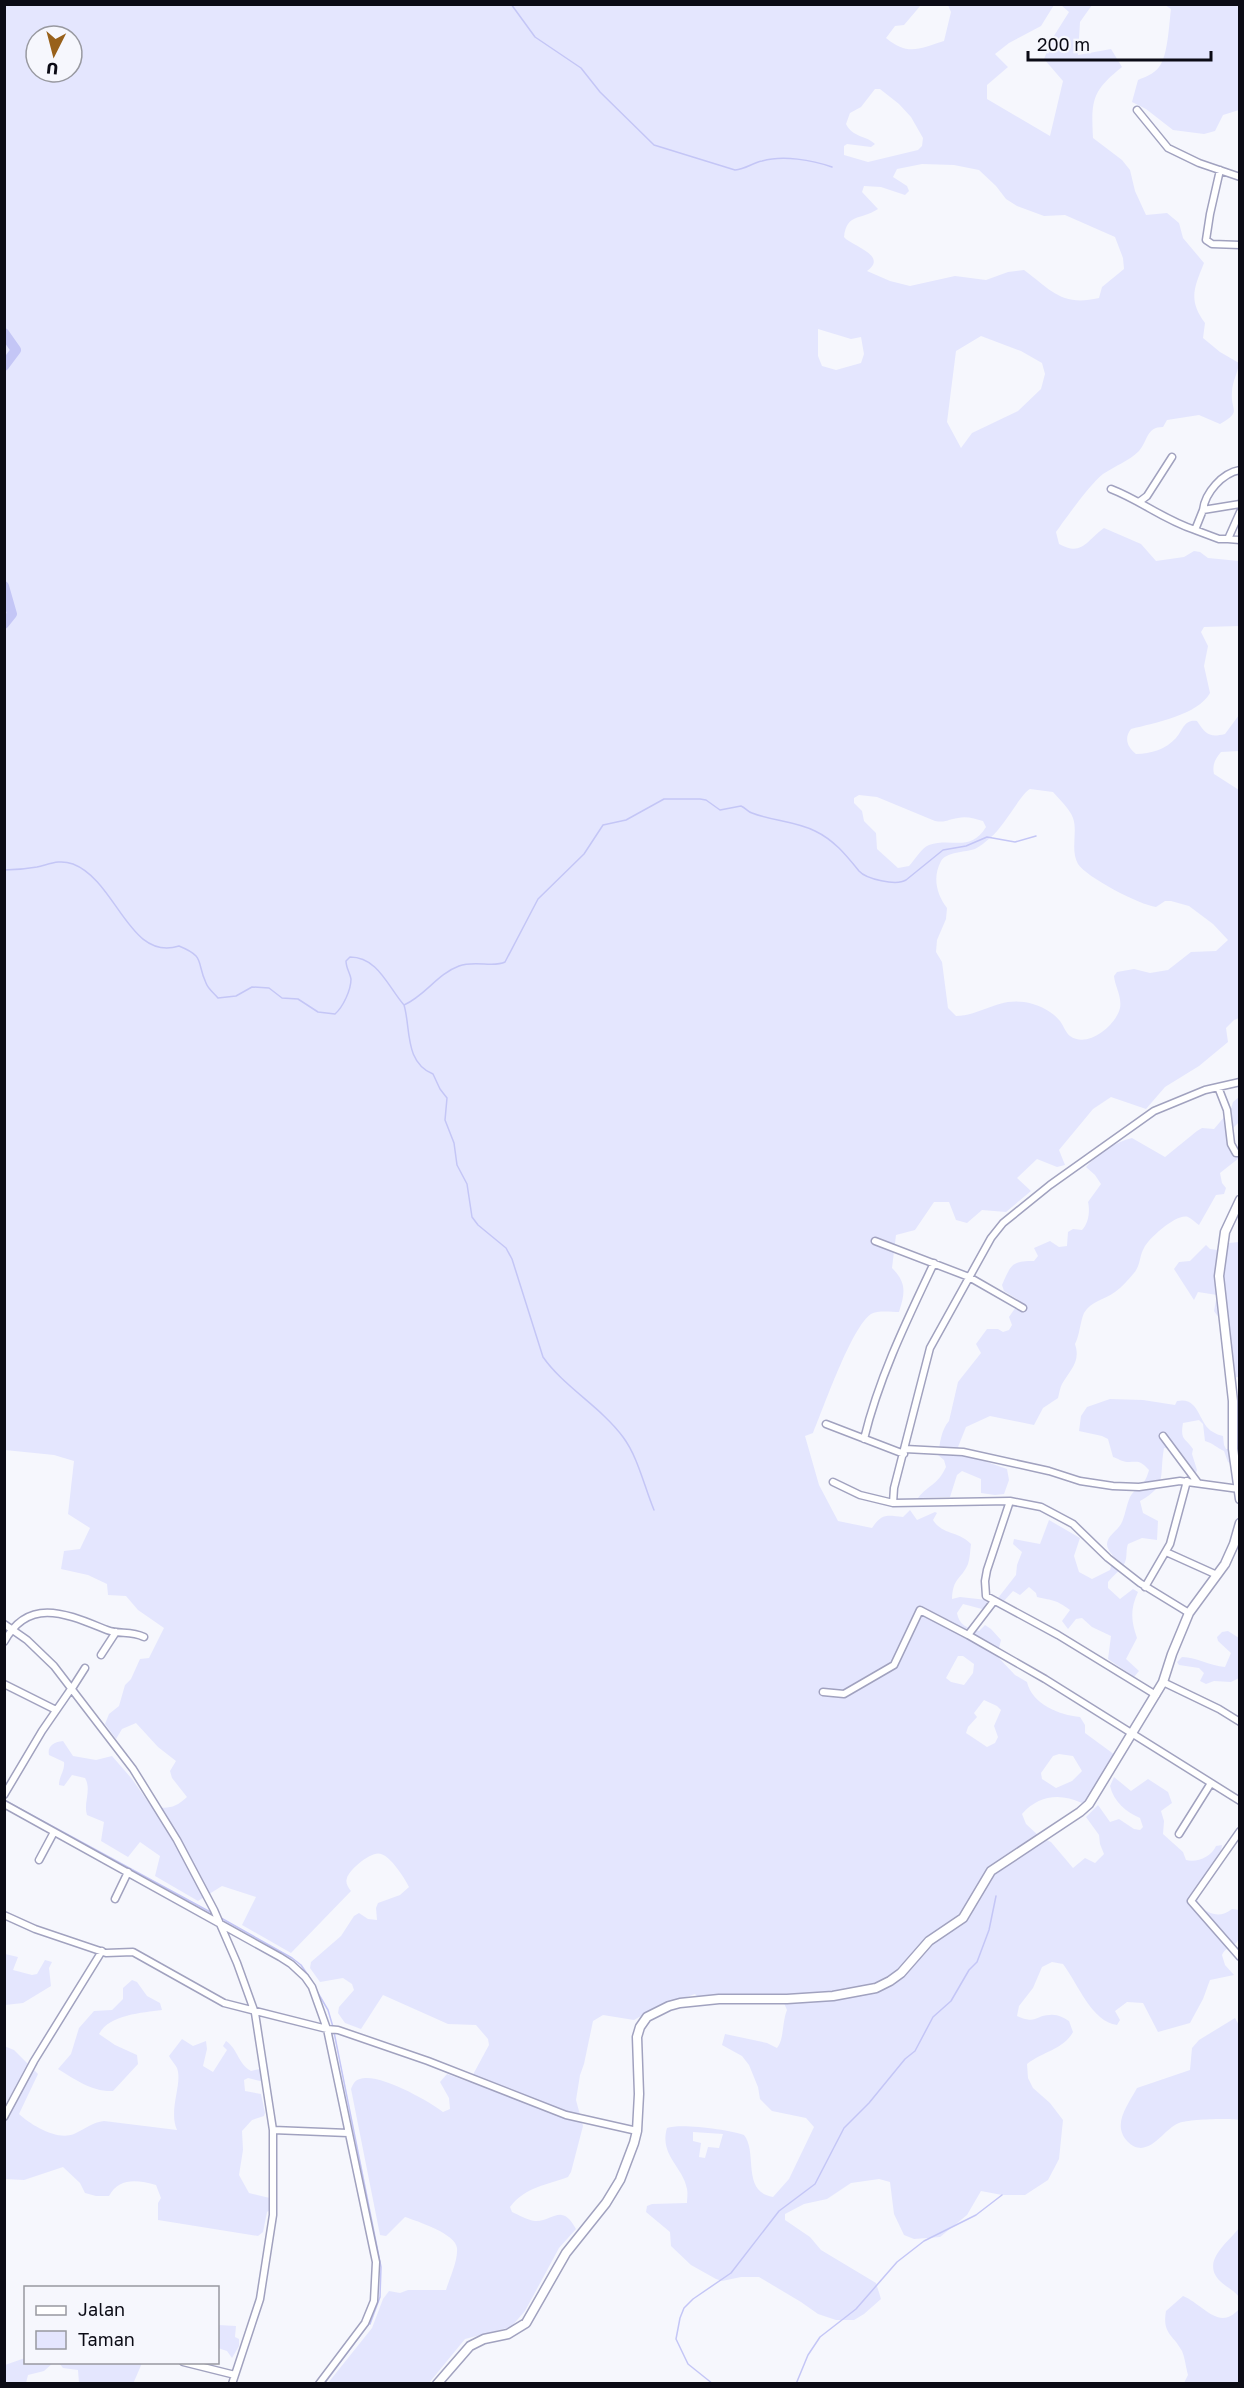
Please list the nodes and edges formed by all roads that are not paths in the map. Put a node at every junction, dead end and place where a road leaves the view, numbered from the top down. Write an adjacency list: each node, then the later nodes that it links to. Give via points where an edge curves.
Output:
1 (1137, 110): 2 (street, via 1168,148)
2 (1220, 170): 3 (street); 4 (street, via 1206,240 1212,244)
3 (1239, 177)
4 (1239, 245)
5 (1172, 457): 8 (street, via 1148,496)
6 (1239, 470): 10 (street, via 1228,473 1214,487)
7 (1110, 489): 8 (street)
8 (1139, 502): 12 (street, via 1158,515)
9 (1239, 504): 10 (street)
10 (1203, 510): 12 (street)
11 (1239, 513): 13 (street)
12 (1195, 530): 13 (street)
13 (1228, 539): 14 (street)
14 (1239, 540)
15 (1239, 1082): 16 (street)
16 (1218, 1087): 17 (street, via 1227,1110 1231,1144); 21 (street, via 1154,1111 1045,1189 997,1230)
17 (1239, 1153)
18 (1239, 1200): 23 (main road, via 1223,1239 1219,1276)
19 (875, 1241): 20 (street)
20 (934, 1263): 21 (street); 26 (street, via 889,1361)
21 (969, 1277): 22 (street); 27 (street, via 930,1348)
22 (1023, 1308)
23 (1236, 1402): 31 (main road, via 1233,1449)
24 (826, 1424): 26 (street)
25 (1163, 1436): 30 (street)
26 (864, 1438): 27 (street)
27 (904, 1452): 28 (street, via 963,1452 1113,1486); 34 (street)
28 (1187, 1481): 30 (street); 36 (street)
29 (833, 1482): 34 (street, via 860,1495)
30 (1198, 1484): 31 (street)
31 (1239, 1489): 32 (main road)
32 (1239, 1499)
33 (1010, 1501): 34 (street); 38 (street, via 1041,1507 1073,1524); 39 (street, via 985,1581 986,1596)
34 (893, 1503)
35 (1239, 1522): 37 (main road, via 1234,1544)
36 (1166, 1552): 37 (street); 38 (street)
37 (1217, 1575): 40 (main road)
38 (1145, 1587): 40 (street)
39 (994, 1601): 44 (street); 53 (street)
40 (1189, 1613): 49 (main road)
41 (4, 1624): 42 (street)
42 (11, 1629): 43 (street, via 29,1615 48,1612); 46 (street); 51 (street, via 41,1652)
43 (116, 1632): 45 (street); 47 (street)
44 (968, 1635): 52 (street, via 920,1610 894,1665 844,1694); 56 (street)
45 (144, 1637)
46 (4, 1642)
47 (101, 1655)
48 (85, 1668): 51 (street)
49 (1163, 1682): 53 (main road); 55 (street)
50 (4, 1684): 54 (street)
51 (71, 1690): 54 (street); 68 (street, via 139,1778)
52 (823, 1692)
53 (1156, 1695): 56 (main road)
54 (56, 1710): 58 (street)
55 (1239, 1722)
56 (1132, 1734): 57 (street); 75 (main road, via 1089,1804 991,1872 963,1918 929,1941 890,1981 876,1988 833,1996 680,2003 647,2017 637,2037)
57 (1211, 1783): 59 (street); 63 (street)
58 (4, 1795)
59 (1239, 1799)
60 (4, 1804): 62 (street)
61 (1239, 1831): 70 (street, via 1191,1901)
62 (54, 1832): 64 (street); 65 (street)
63 (1179, 1834)
64 (39, 1860)
65 (128, 1872): 66 (street); 68 (street)
66 (115, 1899)
67 (4, 1915): 69 (street)
68 (217, 1917): 71 (street); 72 (street, via 298,1969 312,1987)
69 (102, 1951): 71 (street, via 133,1952 224,2004); 73 (street, via 33,2061)
70 (1239, 1956)
71 (255, 2013): 72 (street); 74 (street)
72 (329, 2029): 75 (street, via 428,2061 566,2115); 76 (street)
73 (4, 2117)
74 (273, 2130): 76 (street); 78 (street, via 273,2216 265,2268 260,2299)
75 (637, 2131): 81 (main road, via 620,2180 606,2204 566,2253 526,2323 508,2334 470,2346)
76 (348, 2133): 80 (street, via 376,2262 374,2301 365,2323)
77 (191, 2364): 78 (street)
78 (235, 2375): 79 (street)
79 (232, 2384)
80 (319, 2384)
81 (437, 2384)

